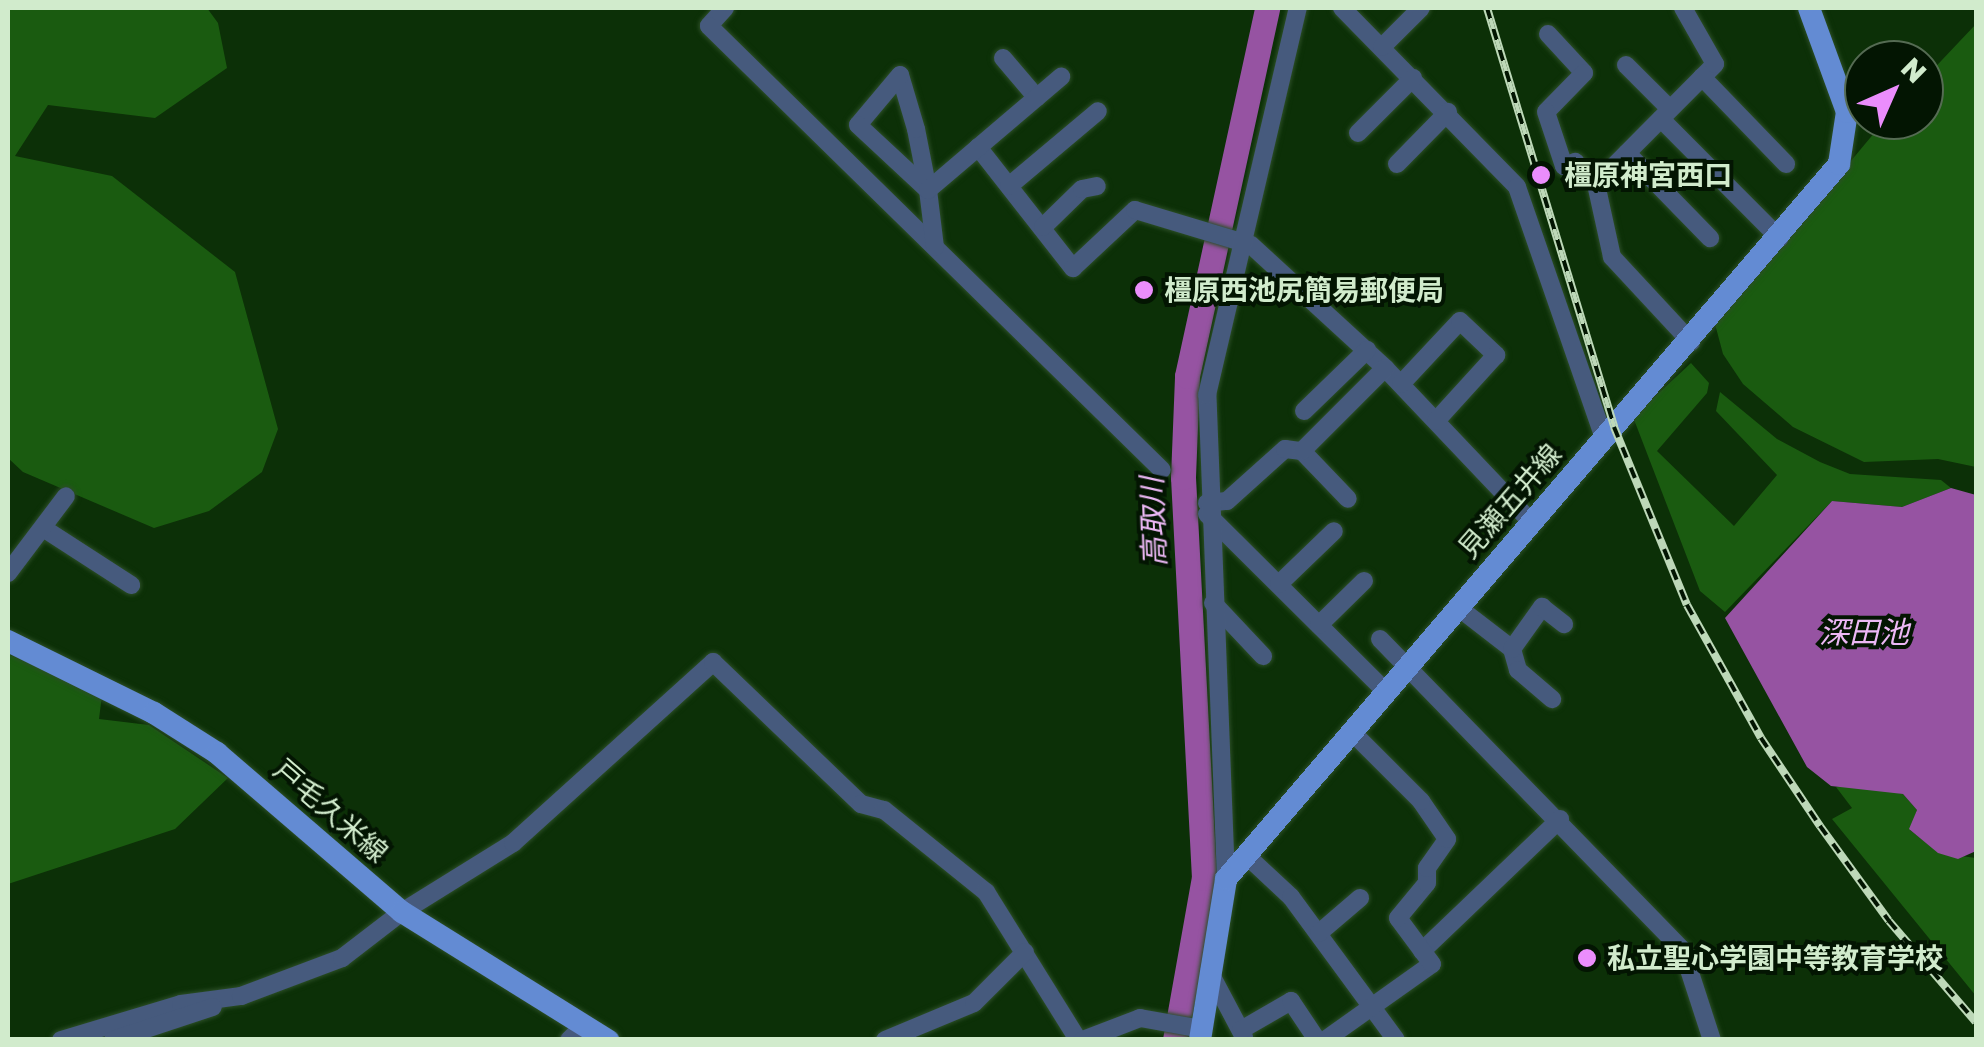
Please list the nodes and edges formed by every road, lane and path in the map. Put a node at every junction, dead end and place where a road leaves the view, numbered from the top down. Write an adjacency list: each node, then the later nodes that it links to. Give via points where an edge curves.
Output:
1 (726, 8): 31 (street, via 709,26)
2 (1298, 8): 28 (street)
3 (1342, 8): 8 (street)
4 (1421, 8): 8 (street)
5 (1684, 8): 12 (street, via 1715,64)
6 (1810, 8): 30 (main road, 見瀬五井線, via 1844,97 1846,149)
7 (1548, 34): 23 (street, via 1584,73 1546,112 1564,166 1575,162)
8 (1382, 47): 13 (street)
9 (1003, 58): 14 (street)
10 (1626, 65): 17 (street)
11 (1061, 77): 14 (street)
12 (1702, 77): 17 (street); 22 (street)
13 (1413, 78): 16 (street); 18 (street)
14 (1037, 98): 19 (street)
15 (1098, 111): 24 (street)
16 (1448, 112): 21 (street); 38 (street, via 1517,187)
17 (1666, 114): 20 (street); 30 (street)
18 (1358, 132)
19 (978, 147): 24 (street); 26 (street)
20 (1627, 153): 23 (street); 29 (street)
21 (1397, 164)
22 (1786, 164)
23 (1596, 184): 32 (street, via 1612,257)
24 (1010, 186): 27 (street)
25 (1097, 186): 27 (street, via 1082,190)
26 (928, 190): 26 (street, via 858,125 900,75 916,129); 31 (street)
27 (1043, 227): 28 (street, via 1073,268 1135,210)
28 (1236, 237): 33 (street); 43 (street, via 1210,370)
29 (1710, 238)
30 (1779, 238): 32 (main road, 見瀬五井線)
31 (935, 247): 40 (street)
32 (1691, 342): 38 (main road, 見瀬五井線)
33 (1366, 350): 34 (street); 36 (street)
34 (1385, 368): 35 (street); 39 (street)
35 (1401, 384): 37 (street); 37 (street, via 1460,321 1496,356)
36 (1304, 411)
37 (1436, 420): 44 (street)
38 (1604, 438): 44 (main road, 見瀬五井線)
39 (1302, 451): 42 (street); 43 (street, via 1285,450 1227,501)
40 (1162, 470)
41 (66, 496): 45 (street)
42 (1348, 499)
43 (1207, 508): 49 (street); 51 (street)
44 (1531, 522): 52 (main road, 見瀬五井線)
45 (43, 528): 47 (street); 50 (street)
46 (1334, 531): 49 (street)
47 (8, 573)
48 (1364, 582): 54 (street)
49 (1279, 584): 54 (street)
50 (131, 585)
51 (1212, 603): 58 (street); 65 (street)
52 (1458, 608): 57 (street); 59 (main road, 見瀬五井線)
53 (1564, 624): 57 (street, via 1542,607)
54 (1319, 625): 60 (street)
55 (1380, 639): 59 (street)
56 (8, 640): 67 (main road, 戸毛久米線, via 218,753)
57 (1512, 649): 61 (street, via 1518,670)
58 (1263, 656)
59 (1408, 666): 60 (main road, 見瀬五井線); 63 (street)
60 (1386, 692): 62 (main road, 見瀬五井線)
61 (1552, 698)
62 (1353, 734): 64 (main road, 見瀬五井線); 69 (street, via 1421,801 1446,839 1426,868 1427,883 1398,918)
63 (1560, 819): 69 (street); 85 (street, via 1629,901 1683,951)
64 (1247, 856): 65 (main road, 見瀬五井線); 68 (street)
65 (1226, 879): 71 (main road)
66 (1360, 898): 68 (street)
67 (402, 912): 70 (street, via 513,843 713,662 861,804 884,810 986,892); 72 (street, via 342,958); 74 (main road, 戸毛久米線)
68 (1319, 933): 73 (street)
69 (1422, 951): 73 (street, via 1432,964)
70 (1025, 952): 80 (street, via 974,1004); 81 (street)
71 (1209, 971): 75 (main road); 76 (street)
72 (241, 996): 77 (street, via 181,1004); 78 (street)
73 (1373, 1006): 83 (street); 84 (street)
74 (576, 1032): 79 (main road, 戸毛久米線)
75 (1198, 1032): 81 (street, via 1140,1018)
76 (1243, 1035): 82 (street, via 1290,1001)
77 (61, 1040)
78 (113, 1040)
79 (608, 1040)
80 (886, 1040)
81 (1080, 1040)
82 (1317, 1040)
83 (1325, 1040)
84 (1396, 1040)
85 (1712, 1040)

